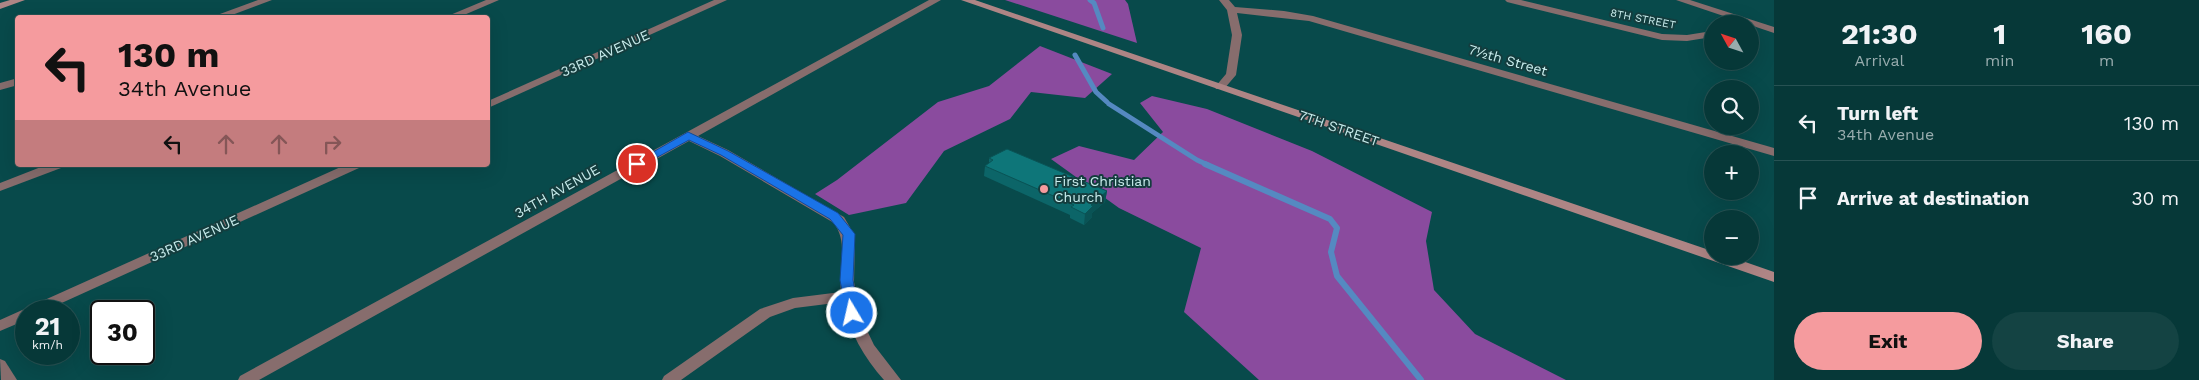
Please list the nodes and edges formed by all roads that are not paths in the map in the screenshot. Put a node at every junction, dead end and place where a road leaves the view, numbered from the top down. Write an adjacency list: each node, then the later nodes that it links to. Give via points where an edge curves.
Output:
1 (20, 0): 10 (main road)
2 (267, 0): 12 (street)
3 (494, 0): 13 (street)
4 (722, 0): 21 (street, 33RD AVENUE)
5 (936, 0): 22 (street, 34TH AVENUE)
6 (966, 0): 20 (main road, 7TH STREET)
7 (1224, 0): 11 (street)
8 (1510, 0): 17 (street, 8TH STREET, via 1662,37)
9 (1680, 0): 14 (street)
10 (0, 6)
11 (1232, 10): 20 (street, via 1236,43 1231,74); 23 (street, 7½th Street, via 1310,18)
12 (222, 15)
13 (455, 15)
14 (1724, 15)
15 (1759, 26): 16 (street)
16 (1774, 30)
17 (1704, 35)
18 (15, 82): 19 (street)
19 (0, 87)
20 (1220, 87): 27 (main road, 7TH STREET)
21 (490, 105)
22 (688, 136): 30 (street, via 724,153 839,220 849,234 847,280); 36 (street, 34TH AVENUE)
23 (1774, 152)
24 (52, 167): 26 (street)
25 (351, 167): 31 (street, 33RD AVENUE)
26 (0, 187)
27 (1704, 253)
28 (1739, 265): 29 (main road, 7TH STREET)
29 (1774, 277)
30 (850, 296): 37 (street, via 793,303 765,313); 38 (street, via 852,313 871,354)
31 (56, 300)
32 (15, 319): 33 (street)
33 (0, 326)
34 (0, 365): 35 (street)
35 (9, 380)
36 (246, 380)
37 (670, 380)
38 (893, 380)

